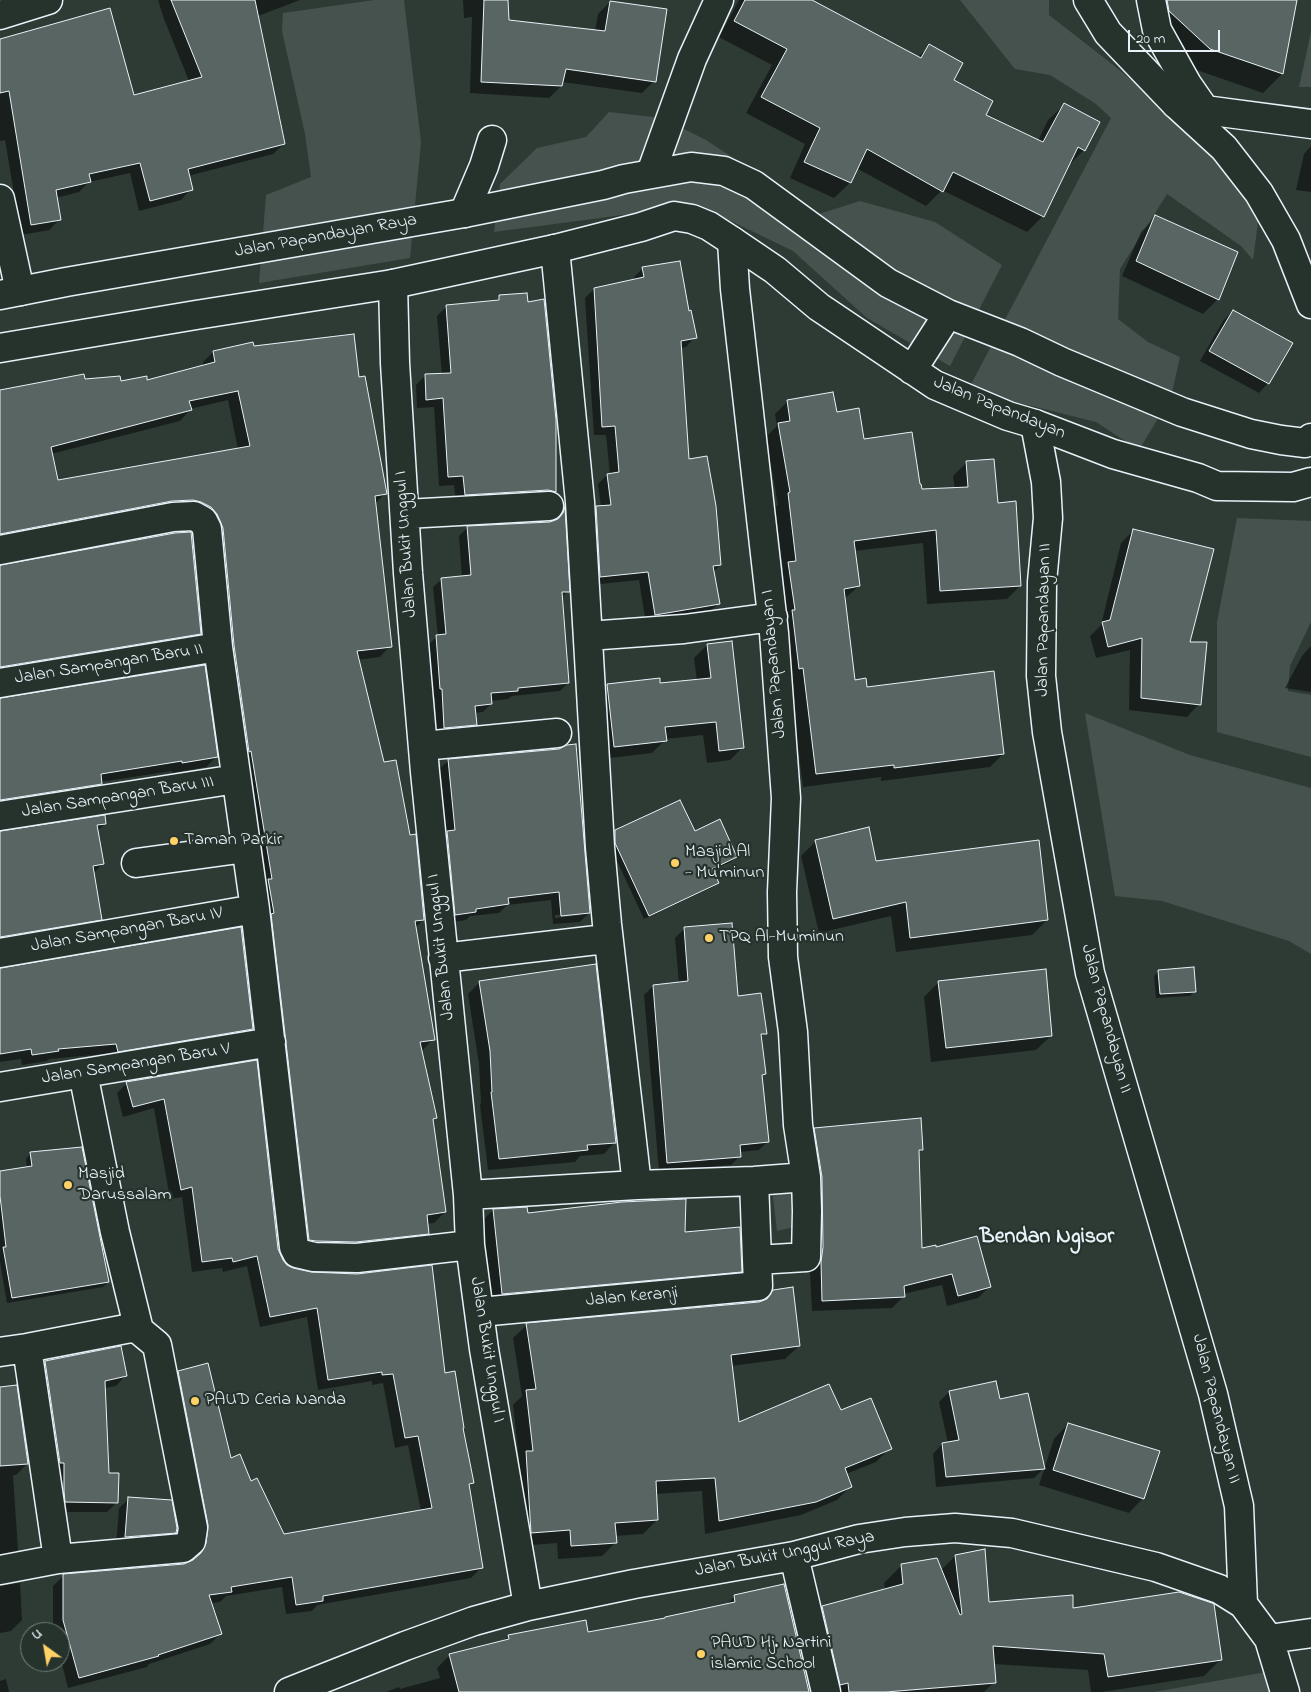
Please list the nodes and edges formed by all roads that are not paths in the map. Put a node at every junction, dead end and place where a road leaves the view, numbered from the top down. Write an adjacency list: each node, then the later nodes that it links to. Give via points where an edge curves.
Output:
1 (48, 0): 5 (street)
2 (719, 0): 10 (street, via 692,59)
3 (1088, 0): 6 (street, via 1108,34)
4 (1151, 0): 7 (street, via 1157,30)
5 (0, 15)
6 (1176, 104): 7 (street); 17 (street, via 1224,148 1259,193 1286,240)
7 (1205, 110): 8 (street)
8 (1311, 124)
9 (492, 140): 12 (street)
10 (651, 173): 12 (street, Jalan Papandayan Raya); 18 (street, via 691,167 724,171 754,185 888,283)
11 (0, 199): 16 (street)
12 (464, 213): 16 (street, Jalan Papandayan Raya)
13 (732, 241): 14 (street, Jalan Papandayan, via 709,226 674,216); 20 (street, Jalan Papandayan, via 775,270 819,307); 27 (street, Jalan Papandayan I)
14 (555, 249): 15 (street); 28 (street, via 579,492)
15 (393, 284): 19 (street); 25 (street, Jalan Bukit Unggul I)
16 (10, 293)
17 (1311, 304)
18 (948, 314): 20 (street); 22 (street, via 1182,412 1251,434 1305,443)
19 (0, 348)
20 (912, 370): 21 (street, Jalan Papandayan, via 935,385)
21 (1034, 424): 23 (street, Jalan Papandayan, via 1113,454 1217,486 1293,487); 57 (street, Jalan Papandayan II, via 1046,482 1048,518 1042,582 1041,676 1047,732 1090,973 1213,1394 1239,1506)
22 (1311, 438)
23 (1311, 482)
24 (549, 506): 25 (street)
25 (406, 514): 32 (street, Jalan Bukit Unggul I)
26 (0, 550): 29 (street, via 173,517 194,516 203,521 207,529)
27 (773, 617): 28 (street, via 684,629); 44 (street, Jalan Papandayan I, via 786,798 783,957 793,1032 798,1124)
28 (588, 636): 46 (street, via 600,847)
29 (218, 647): 30 (street, Jalan Sampangan Baru II); 33 (street)
30 (0, 682)
31 (557, 733): 32 (street)
32 (423, 746): 40 (street, Jalan Bukit Unggul I)
33 (236, 779): 34 (street, Jalan Sampangan Baru III); 35 (street)
34 (0, 816)
35 (246, 848): 36 (street); 37 (street)
36 (136, 863)
37 (255, 909): 39 (street, Jalan Sampangan Baru IV); 41 (street)
38 (597, 940): 40 (street)
39 (0, 953)
40 (444, 958): 47 (street, Jalan Bukit Unggul I)
41 (271, 1042): 42 (street, Jalan Sampangan Baru V); 48 (street, via 296,1253 314,1257 357,1258)
42 (83, 1074): 43 (street, Jalan Sampangan Baru V); 51 (street, via 115,1232)
43 (0, 1087)
44 (806, 1176): 45 (street); 49 (street, via 806,1257)
45 (754, 1181): 46 (street); 49 (street, Jalan Keranji)
46 (637, 1185): 47 (street)
47 (468, 1195): 48 (street, Jalan Bukit Unggul I)
48 (470, 1244): 50 (street, Jalan Bukit Unggul I)
49 (757, 1260): 50 (street, Jalan Keranji, via 758,1286)
50 (480, 1312): 58 (street, Jalan Bukit Unggul I)
51 (139, 1330): 52 (street, via 131,1328); 55 (street, via 157,1345 193,1528 190,1541 183,1548)
52 (28, 1348): 53 (street); 55 (street)
53 (0, 1352)
54 (794, 1556): 57 (street, Jalan Bukit Unggul Raya, via 859,1538 905,1532 956,1528 1012,1533 1156,1567 1219,1589); 58 (street, Jalan Bukit Unggul Raya); 62 (street)
55 (58, 1559): 56 (street)
56 (0, 1570)
57 (1243, 1604): 60 (street, Jalan Bukit Unggul Raya)
58 (528, 1606): 61 (street, Jalan Bukit Unggul Raya, via 474,1621)
59 (1311, 1633): 60 (street)
60 (1269, 1639): 63 (street, Jalan Bukit Unggul Raya)
61 (289, 1692)
62 (826, 1692)
63 (1285, 1692)

